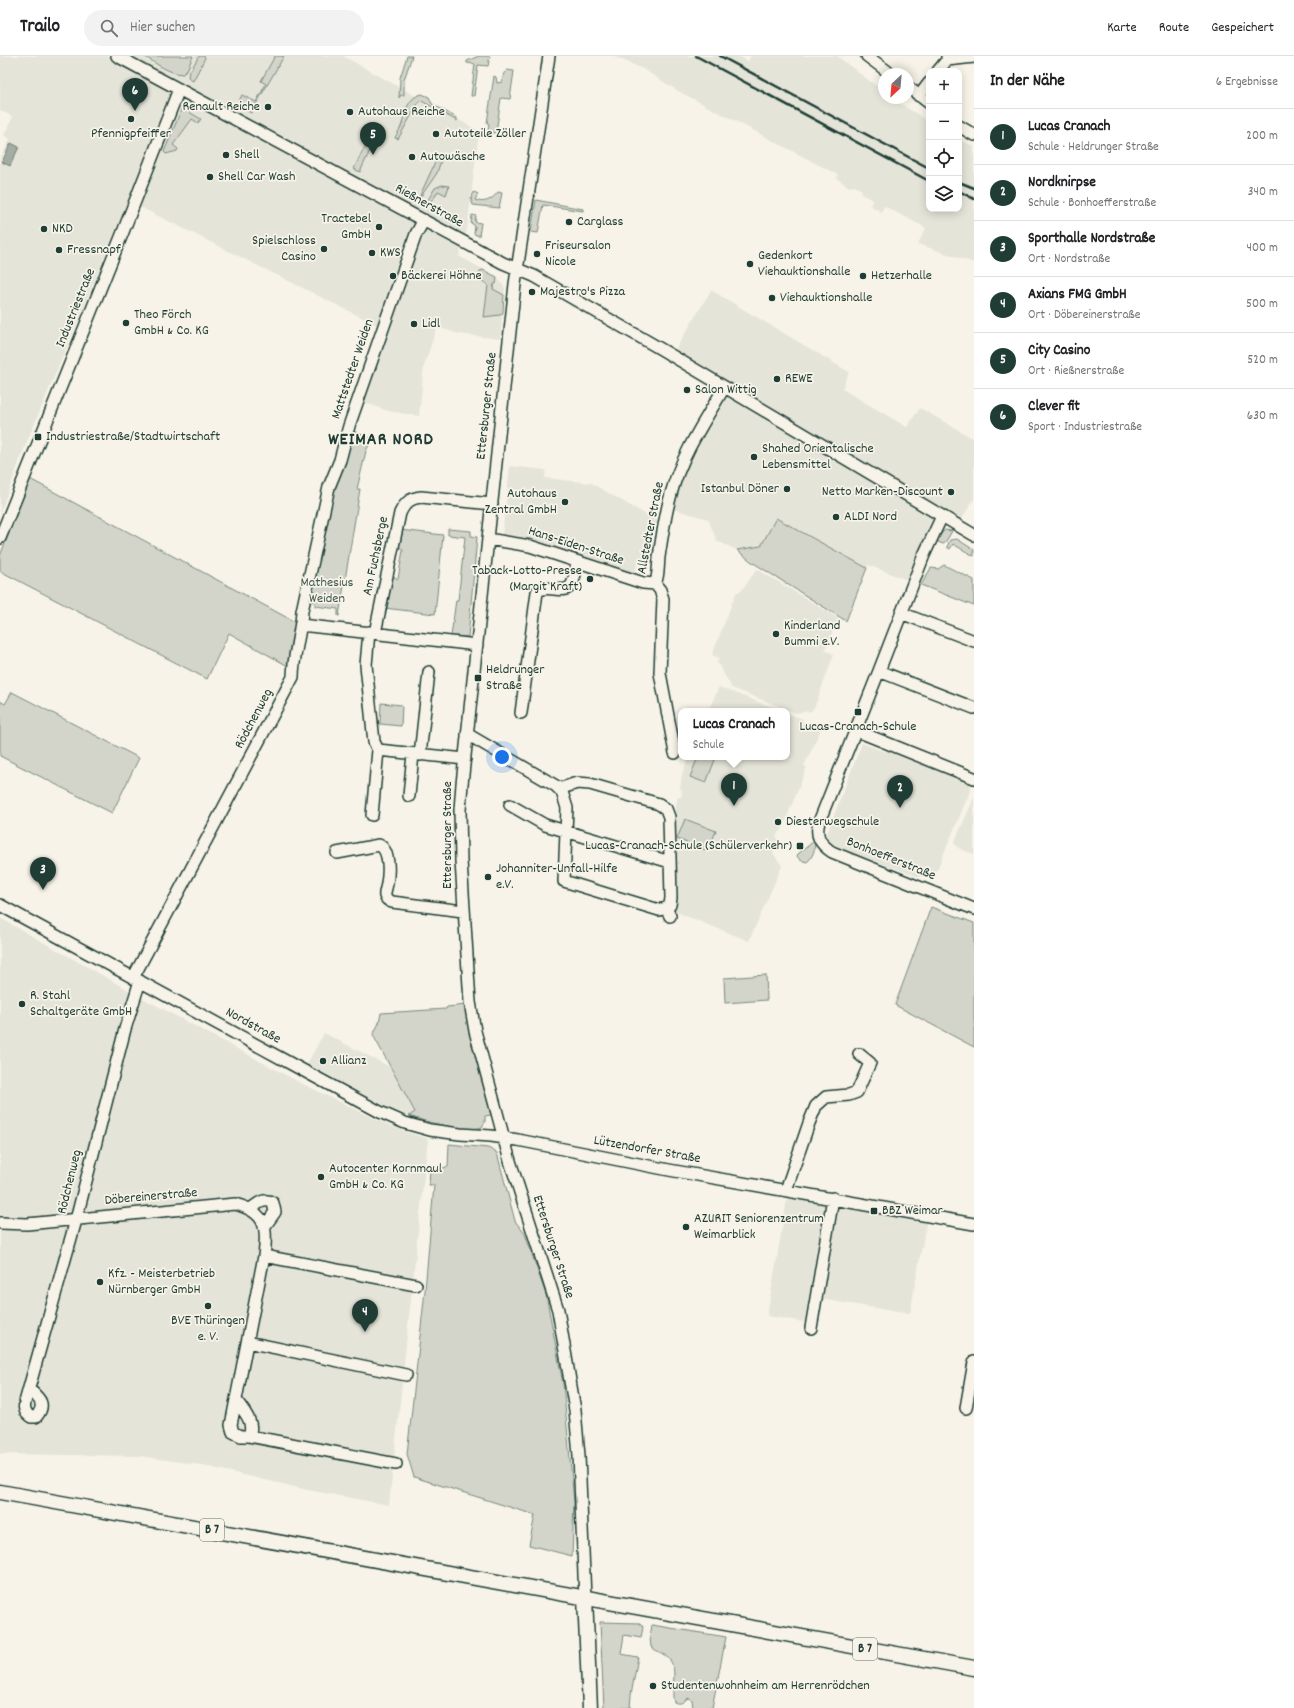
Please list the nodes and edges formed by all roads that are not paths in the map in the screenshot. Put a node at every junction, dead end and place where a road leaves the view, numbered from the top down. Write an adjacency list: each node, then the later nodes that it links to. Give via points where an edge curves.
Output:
1 (117, 56): 9 (street, Rießnerstraße)
2 (549, 56): 16 (street, Ettersburger Straße)
3 (867, 56): 6 (street)
4 (974, 57): 5 (street)
5 (947, 58): 7 (street)
6 (883, 68)
7 (940, 68)
8 (926, 87): 11 (street)
9 (179, 89): 15 (street, Rießnerstraße); 21 (street, Industriestraße)
10 (914, 92): 11 (street)
11 (919, 96): 12 (street)
12 (926, 101)
13 (962, 128): 14 (street)
14 (974, 135)
15 (424, 220): 16 (street, Rießnerstraße); 26 (street, Mattstedter Weiden, via 416,234 329,487)
16 (517, 269): 17 (street, Rießnerstraße, via 534,276); 18 (street, Ettersburger Straße)
17 (724, 388): 19 (street, Rießnerstraße); 24 (street, Allstedter Straße, via 675,481)
18 (492, 504): 22 (street, Ettersburger Straße); 27 (street, Am Fuchsberge, via 421,497 407,502 398,521)
19 (942, 516): 20 (street, Rießnerstraße); 25 (street, Bonhoefferstraße)
20 (974, 535)
21 (0, 538)
22 (488, 539): 23 (street, Hans-Eiden-Straße, via 530,546); 29 (street, Ettersburger Straße)
23 (577, 562): 24 (street, Hans-Eiden-Straße, via 643,583); 33 (street, via 573,581 568,588 543,588 537,592)
24 (655, 584): 37 (street, Allstedter Straße, via 662,594 660,673)
25 (901, 613): 28 (street); 30 (street, Bonhoefferstraße)
26 (301, 625): 27 (street); 51 (street, Rödchenweg, via 293,663 293,677)
27 (372, 633): 29 (street); 36 (street, Am Fuchsberge, via 366,665 374,742)
28 (974, 641)
29 (477, 645): 35 (street, Ettersburger Straße)
30 (879, 671): 32 (street); 34 (street, Bonhoefferstraße)
31 (429, 672): 38 (street)
32 (974, 708)
33 (521, 713)
34 (854, 732): 40 (street); 49 (street, Bonhoefferstraße, via 819,822 817,834 821,842 832,852)
35 (467, 734): 39 (street, Ettersburger Straße); 41 (street)
36 (378, 750): 38 (street); 44 (street, Am Fuchsberge)
37 (675, 753)
38 (417, 754): 39 (street); 42 (street)
39 (465, 759): 50 (street, Ettersburger Straße, via 460,810)
40 (974, 778)
41 (559, 789): 45 (street, via 565,800); 47 (street, via 577,783 590,784 663,806 669,817)
42 (409, 796)
43 (510, 805): 45 (street, via 545,825)
44 (372, 815)
45 (565, 831): 47 (street); 47 (street, via 564,881 668,912 671,898)
46 (338, 853): 50 (street, Ettersburger Straße, via 379,845 385,850 387,858 387,900)
47 (670, 862)
48 (0, 905): 51 (street, Nordstraße)
49 (974, 908)
50 (463, 911): 53 (street, Ettersburger Straße, via 470,1002 475,1031)
51 (136, 980): 53 (street, Nordstraße, via 380,1112 405,1123 445,1132); 57 (street, Rödchenweg)
52 (859, 1054): 54 (street, via 870,1063 860,1088 849,1095 826,1097 816,1106)
53 (504, 1138): 54 (street, Lützendorfer Straße); 73 (street, Ettersburger Straße, via 527,1218 554,1295 566,1356 579,1456)
54 (786, 1190): 55 (street, Lützendorfer Straße)
55 (833, 1198): 59 (street, Lützendorfer Straße); 63 (street)
56 (250, 1209): 57 (street, Döbereinerstraße, via 235,1204); 60 (street, via 260,1216); 60 (street, via 262,1201 268,1200 273,1203 275,1212)
57 (76, 1220): 58 (street, Döbereinerstraße, via 27,1224); 67 (street, Rödchenweg)
58 (0, 1223)
59 (974, 1224)
60 (265, 1226): 61 (street, via 267,1237)
61 (264, 1256): 62 (street); 64 (street)
62 (416, 1285)
63 (811, 1328)
64 (247, 1342): 66 (street); 68 (street)
65 (974, 1362): 69 (street)
66 (406, 1375)
67 (29, 1389)
68 (236, 1400): 70 (street, via 251,1423); 70 (street, via 231,1425 233,1432)
69 (966, 1408)
70 (249, 1436): 71 (street)
71 (396, 1464)
72 (0, 1492): 73 (main road, B 7)
73 (585, 1598): 74 (main road, B 7); 75 (main road)
74 (974, 1668)
75 (590, 1708)

